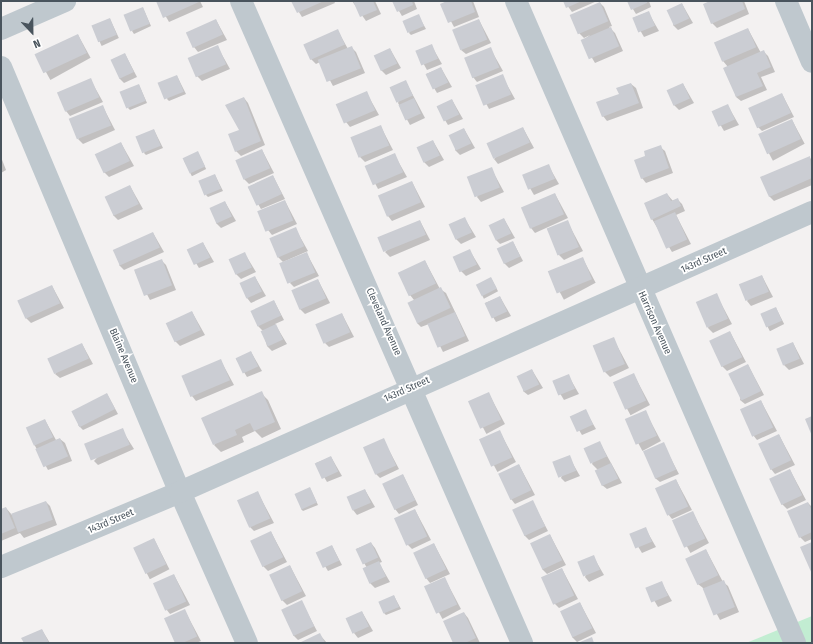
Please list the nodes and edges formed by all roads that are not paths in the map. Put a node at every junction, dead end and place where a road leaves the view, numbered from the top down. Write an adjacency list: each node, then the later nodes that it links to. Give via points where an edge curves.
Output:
1 (65, 1): 5 (street)
2 (241, 1): 10 (street, Cleveland Avenue)
3 (516, 1): 9 (street, Harrison Avenue)
4 (786, 1): 6 (street)
5 (1, 29)
6 (812, 62)
7 (1, 67): 11 (street, Blaine Avenue)
8 (812, 212): 9 (street, 143rd Street)
9 (640, 290): 10 (street, 143rd Street); 15 (street, Harrison Avenue)
10 (412, 388): 11 (street, 143rd Street); 14 (street, Cleveland Avenue)
11 (180, 492): 12 (street, 143rd Street); 13 (street, Blaine Avenue)
12 (1, 567)
13 (247, 643)
14 (522, 643)
15 (795, 643)

